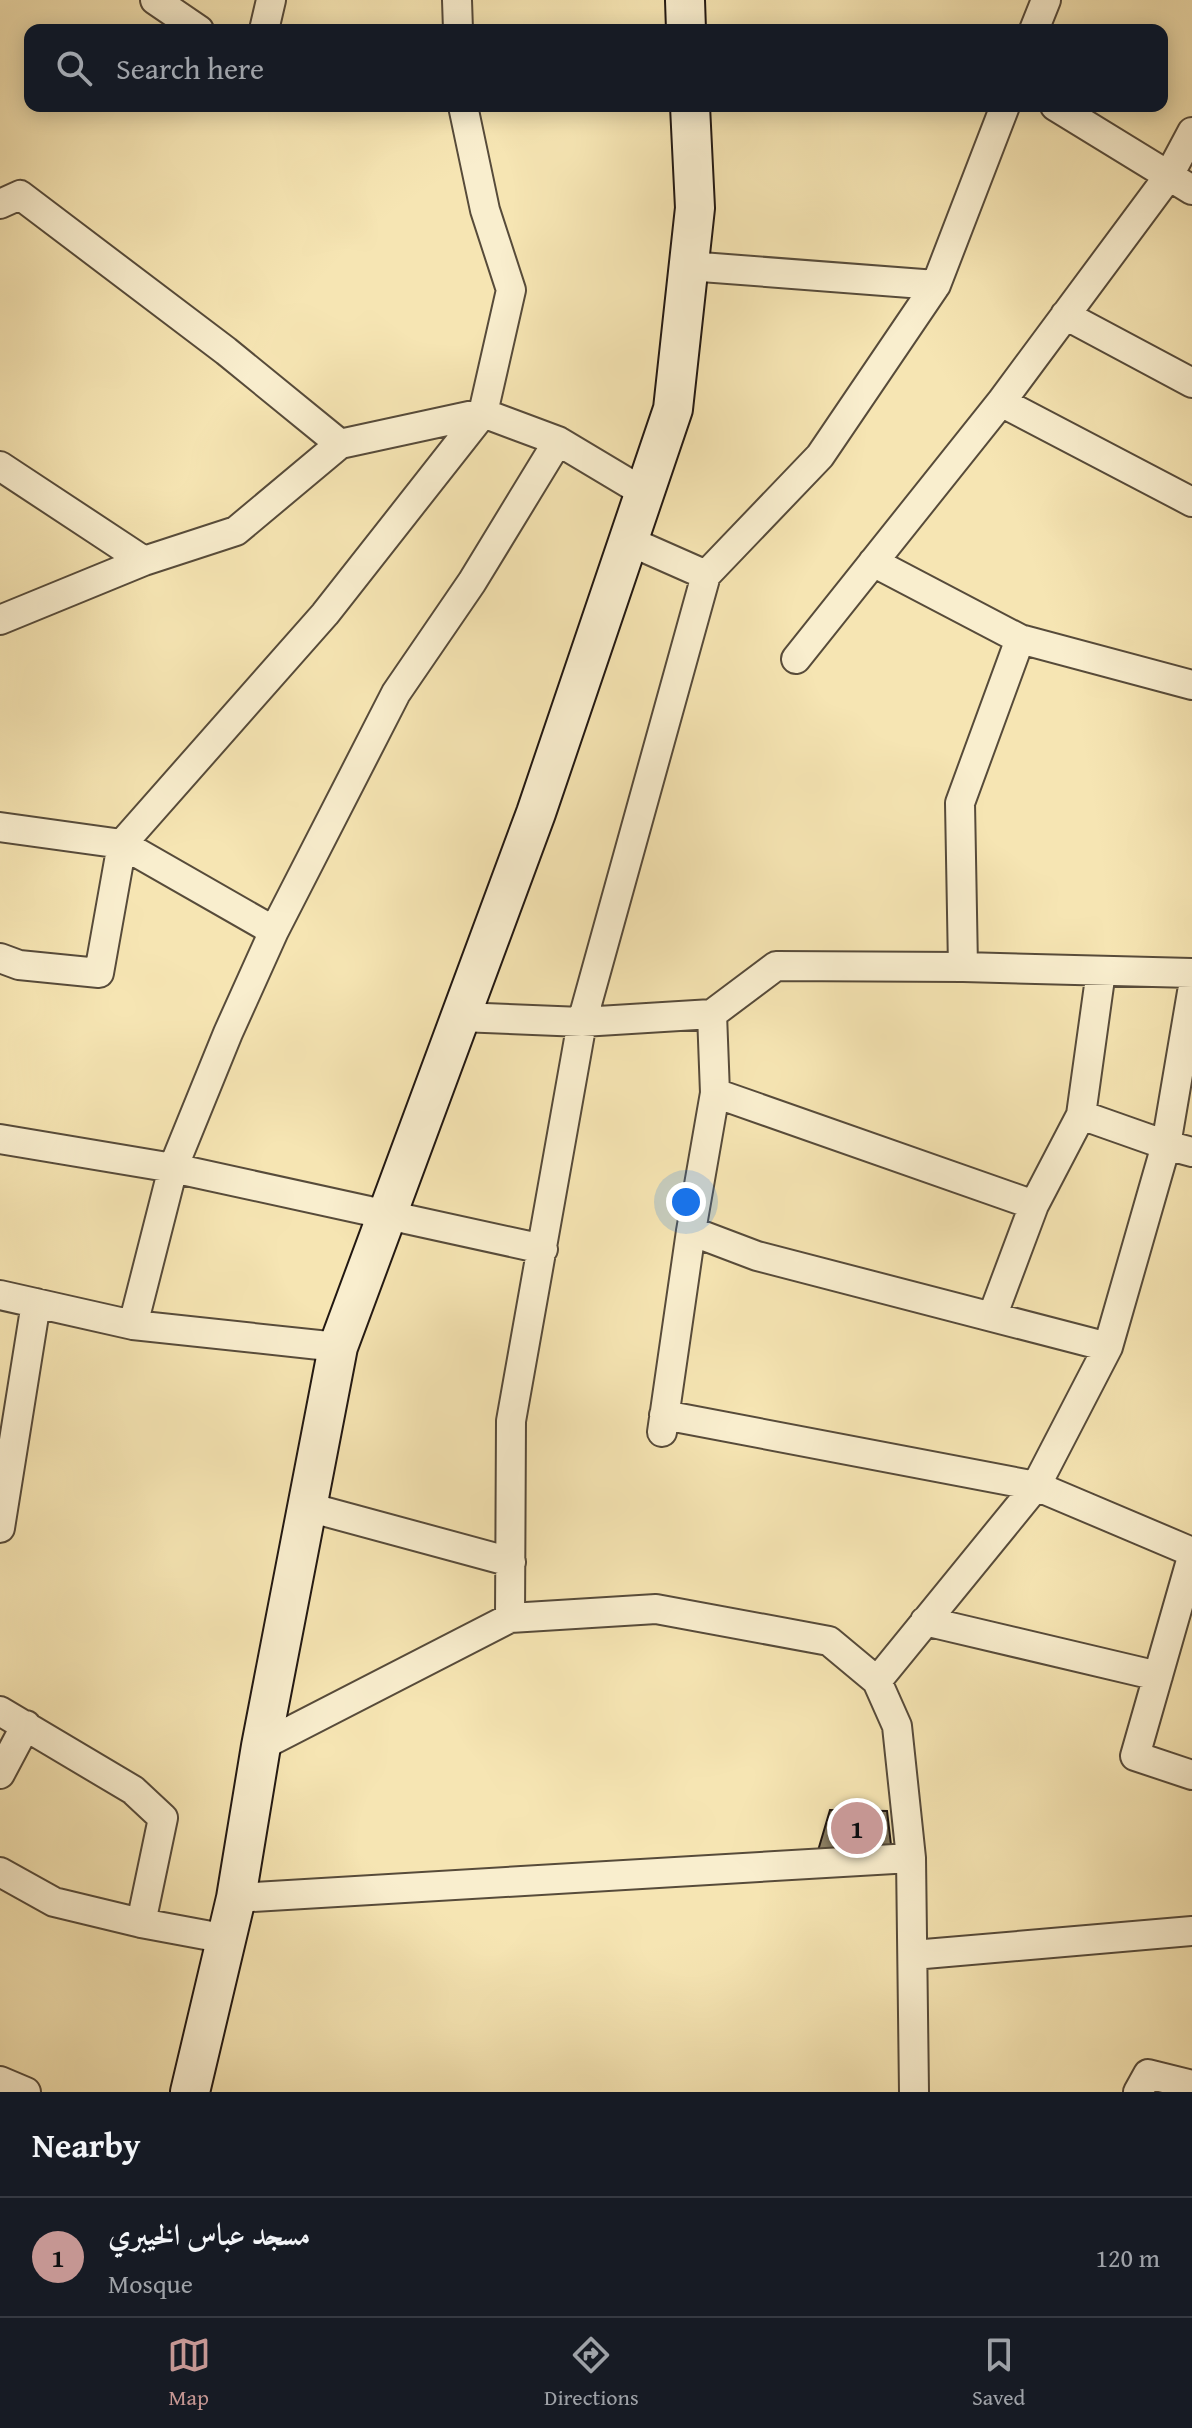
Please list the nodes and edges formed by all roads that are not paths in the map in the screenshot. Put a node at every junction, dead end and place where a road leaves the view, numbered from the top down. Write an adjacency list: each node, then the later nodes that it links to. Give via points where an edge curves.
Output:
1 (155, 0): 6 (street)
2 (271, 0): 7 (street)
3 (457, 0): 8 (street)
4 (685, 0): 9 (main road)
5 (1046, 0): 10 (street)
6 (190, 24)
7 (265, 24)
8 (458, 24)
9 (686, 24)
10 (1036, 24)
11 (464, 112): 23 (street, via 485,210 511,290)
12 (690, 112): 18 (main road, via 695,208)
13 (1003, 112): 19 (street)
14 (1065, 112): 16 (street)
15 (1192, 132): 16 (street)
16 (1180, 184): 20 (street)
17 (0, 204): 25 (street, via 20,195)
18 (688, 266): 19 (street); 27 (main road, via 673,409)
19 (936, 285): 32 (street, via 820,456)
20 (1065, 315): 21 (street); 22 (street)
21 (1192, 383)
22 (1001, 402): 28 (street); 31 (street)
23 (483, 413): 24 (street); 25 (street); 38 (street, via 325,614)
24 (558, 441): 27 (street); 39 (street, via 396,693)
25 (340, 444): 30 (street, via 236,531)
26 (0, 466): 30 (street)
27 (645, 493): 29 (main road)
28 (1192, 502)
29 (629, 541): 32 (street); 46 (main road)
30 (144, 561): 33 (street)
31 (873, 562): 34 (street); 35 (street)
32 (706, 575): 47 (street)
33 (0, 620)
34 (1020, 639): 36 (street); 41 (street, via 960,803)
35 (796, 659)
36 (1192, 685)
37 (0, 827): 38 (street)
38 (122, 844): 39 (street); 40 (street, via 99,973 19,965)
39 (274, 931): 52 (street)
40 (0, 958)
41 (963, 967): 42 (street); 45 (street, via 776,966)
42 (1101, 971): 43 (street); 49 (street)
43 (1192, 973)
44 (1192, 992): 51 (street)
45 (712, 1014): 47 (street); 48 (street)
46 (460, 1017): 47 (street); 54 (main road)
47 (582, 1022): 56 (street)
48 (715, 1093): 53 (street); 55 (street)
49 (1081, 1115): 51 (street); 53 (street)
50 (0, 1139): 52 (street)
51 (1179, 1149): 62 (street)
52 (173, 1168): 54 (street); 60 (street)
53 (1034, 1205): 59 (street)
54 (387, 1215): 56 (street); 61 (main road)
55 (691, 1231): 59 (street, via 757,1256); 63 (street, via 663,1424)
56 (543, 1249): 67 (street, via 511,1421)
57 (0, 1295): 58 (street)
58 (36, 1303): 60 (street); 65 (street)
59 (992, 1317): 62 (street)
60 (133, 1325): 61 (street)
61 (338, 1347): 64 (main road)
62 (1108, 1347): 63 (street)
63 (1036, 1486): 66 (street); 69 (street)
64 (308, 1507): 67 (street); 74 (main road)
65 (0, 1528)
66 (1192, 1554): 70 (street)
67 (511, 1562): 68 (street)
68 (510, 1618): 71 (street, via 656,1609 829,1641); 74 (street)
69 (925, 1621): 70 (street); 71 (street)
70 (1158, 1676): 76 (street, via 1135,1756)
71 (877, 1681): 77 (street, via 897,1726)
72 (0, 1711): 73 (street)
73 (26, 1725): 75 (street); 80 (street, via 133,1790 163,1818)
74 (261, 1746): 79 (main road)
75 (0, 1774)
76 (1192, 1775)
77 (911, 1858): 79 (street); 83 (street)
78 (0, 1872): 80 (street, via 54,1902)
79 (236, 1898): 82 (main road)
80 (141, 1923): 82 (street)
81 (1192, 1931): 83 (street)
82 (227, 1939): 87 (main road)
83 (913, 1955): 88 (street)
84 (0, 2081): 86 (street)
85 (1192, 2085): 89 (street, via 1148,2074)
86 (26, 2092)
87 (190, 2092)
88 (914, 2092)
89 (1138, 2092)

